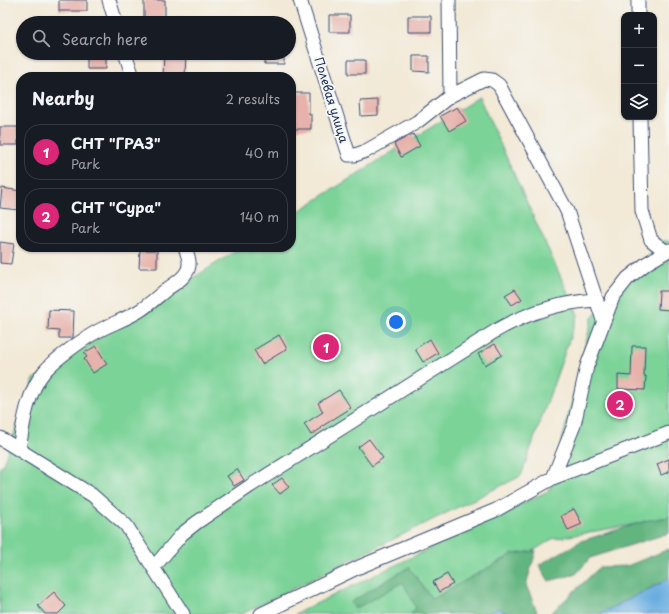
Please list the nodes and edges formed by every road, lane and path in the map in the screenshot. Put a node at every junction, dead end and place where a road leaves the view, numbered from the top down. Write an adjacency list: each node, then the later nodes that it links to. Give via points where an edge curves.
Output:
1 (109, 0): 6 (street)
2 (300, 0): 9 (street, Полевая улица, via 349,155 366,151 417,122)
3 (449, 0): 9 (street)
4 (638, 0): 5 (street)
5 (638, 12)
6 (114, 16)
7 (127, 60): 8 (street)
8 (131, 72)
9 (450, 96): 13 (street, via 484,80 492,80 498,85 567,211)
10 (640, 120): 11 (street, via 642,211 651,240)
11 (667, 250): 14 (street, via 628,278 613,297)
12 (186, 252): 17 (street, via 189,262 187,273 182,279 140,311 98,331 45,371 31,395)
13 (597, 300): 14 (street); 19 (street, via 552,307 515,320 497,330 196,523 182,534)
14 (603, 320): 18 (street, via 587,366 574,425)
15 (669, 433): 18 (street)
16 (0, 438): 17 (street)
17 (19, 450): 19 (street, via 92,495 126,525)
18 (553, 478): 21 (street, via 496,510 359,567)
19 (154, 568): 20 (street)
20 (184, 614)
21 (261, 614)

